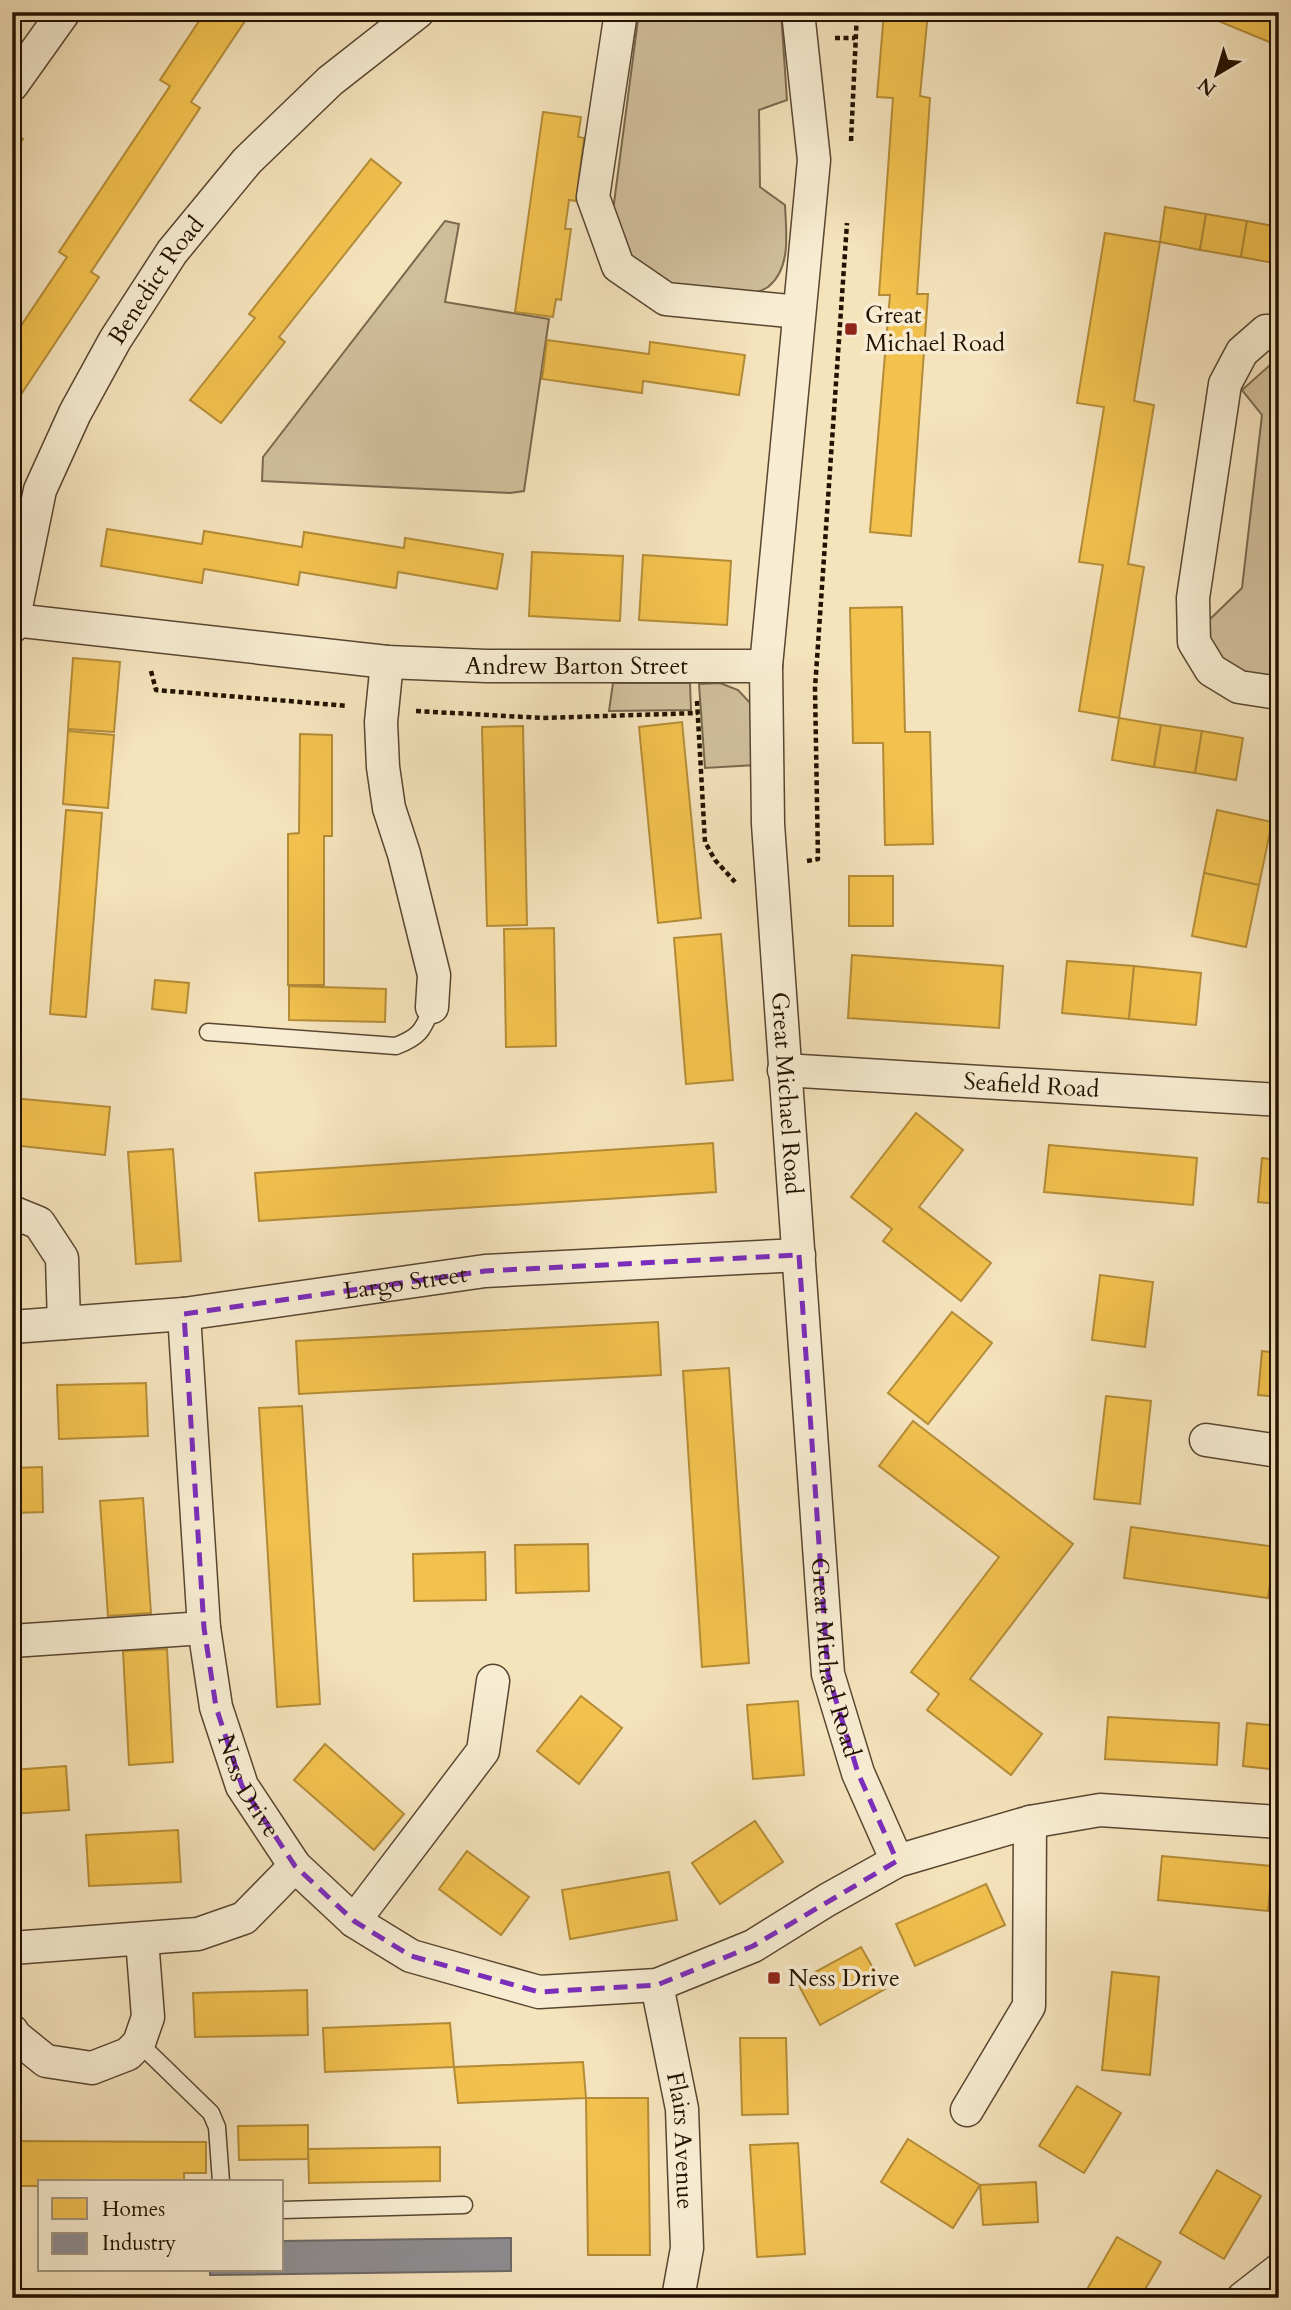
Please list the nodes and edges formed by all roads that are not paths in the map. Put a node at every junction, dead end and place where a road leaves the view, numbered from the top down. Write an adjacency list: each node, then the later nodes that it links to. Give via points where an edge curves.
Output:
1 (64, 12): 5 (street)
2 (418, 12): 8 (street, Benedict Road, via 330,81 247,161 172,252 115,340 40,490)
3 (621, 12): 6 (street, via 593,197 618,266 666,299)
4 (798, 12): 6 (street, Great Michael Road, via 814,160)
5 (12, 85)
6 (799, 312): 10 (street, Great Michael Road)
7 (1279, 331): 11 (street, via 1266,331 1242,352 1225,384 1193,598 1194,642 1212,670 1239,687)
8 (13, 624): 9 (street, Andrew Barton Street)
9 (387, 663): 10 (street, Andrew Barton Street); 12 (street, via 381,722 383,766 389,808 434,975)
10 (766, 666): 14 (street, Great Michael Road, via 768,824)
11 (1279, 693)
12 (432, 1007): 13 (lane, via 426,1024 413,1039 396,1046)
13 (208, 1032)
14 (784, 1070): 15 (street, Seafield Road); 17 (street, Great Michael Road)
15 (1279, 1100)
16 (12, 1212): 19 (street, via 39,1223 62,1258)
17 (799, 1255): 18 (street, Largo Street, via 485,1270); 28 (street, Great Michael Road, via 828,1674 858,1773)
18 (184, 1314): 19 (street, Largo Street); 23 (street, Ness Drive)
19 (64, 1323): 20 (street, Largo Street)
20 (12, 1327)
21 (1206, 1440): 22 (street)
22 (1279, 1451)
23 (204, 1628): 24 (street); 29 (street, Ness Drive, via 216,1707 242,1786)
24 (12, 1641)
25 (493, 1681): 30 (street, via 483,1751)
26 (1030, 1822): 27 (street, Ness Drive, via 1100,1810); 28 (street, Ness Drive); 36 (street, via 1029,2006)
27 (1279, 1822)
28 (897, 1861): 33 (street, Ness Drive, via 752,1946)
29 (295, 1866): 30 (street, Ness Drive); 31 (street, via 244,1918 198,1934)
30 (354, 1921): 33 (street, Ness Drive, via 411,1956 539,1992)
31 (142, 1938): 32 (street); 35 (street, via 148,2017)
32 (12, 1948)
33 (656, 1985): 41 (street, Flairs Avenue, via 682,2109 687,2248)
34 (12, 2031): 35 (street, via 46,2061 92,2067 128,2054)
35 (139, 2043): 37 (lane, via 211,2113 217,2127)
36 (967, 2110)
37 (221, 2180)
38 (464, 2205): 39 (lane)
39 (284, 2210)
40 (1279, 2270): 42 (street)
41 (678, 2298)
42 (1242, 2298)

